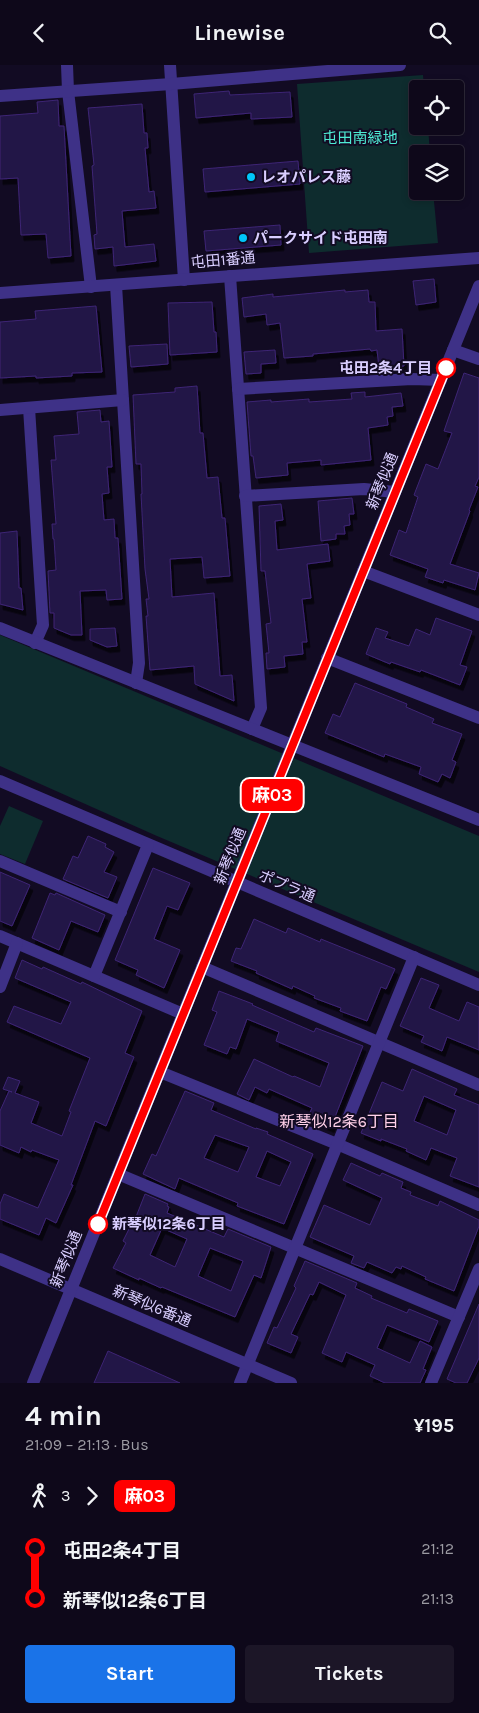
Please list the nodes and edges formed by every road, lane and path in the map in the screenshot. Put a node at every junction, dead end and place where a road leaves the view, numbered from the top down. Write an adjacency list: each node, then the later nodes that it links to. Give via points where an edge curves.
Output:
1 (67, 65): 5 (street)
2 (170, 65): 4 (street)
3 (400, 65): 4 (street)
4 (171, 84): 5 (street); 9 (street)
5 (68, 91): 6 (street); 12 (street)
6 (0, 96)
7 (479, 258): 8 (street, 屯田1番通)
8 (230, 275): 9 (street, 屯田1番通); 17 (street)
9 (184, 280): 10 (street, 屯田1番通)
10 (116, 285): 12 (street, 屯田1番通); 18 (street)
11 (479, 286): 14 (street, 新琴似通)
12 (91, 287): 13 (street, 屯田1番通)
13 (0, 293)
14 (453, 350): 15 (street); 16 (street, 新琴似通)
15 (479, 359)
16 (441, 379): 17 (street); 21 (street, 新琴似通)
17 (238, 389): 22 (street)
18 (124, 400): 19 (street); 28 (street, via 139,663)
19 (29, 407): 20 (street); 26 (street, via 43,625)
20 (0, 410)
21 (395, 492): 22 (street, via 364,489); 23 (street, 新琴似通)
22 (245, 497): 30 (street, via 260,709)
23 (363, 571): 24 (street); 27 (street, 新琴似通)
24 (479, 615)
25 (0, 628): 26 (street)
26 (35, 643): 28 (street)
27 (328, 658): 29 (street); 31 (street, 新琴似通)
28 (136, 683): 30 (street)
29 (479, 718)
30 (252, 729): 31 (street)
31 (292, 746): 34 (street); 37 (street, 新琴似通)
32 (0, 781): 35 (street, ポプラ通)
33 (479, 815): 34 (street)
34 (479, 820)
35 (148, 845): 37 (street, ポプラ通); 38 (street)
36 (0, 861): 38 (street)
37 (237, 882): 41 (street, ポプラ通); 42 (street, 新琴似通)
38 (121, 912): 43 (street)
39 (0, 936): 40 (street)
40 (17, 943): 43 (street); 45 (street)
41 (414, 957): 44 (street, ポプラ通); 47 (street)
42 (202, 967): 46 (street, 新琴似通); 47 (street)
43 (94, 976): 46 (street)
44 (479, 985)
45 (0, 987)
46 (183, 1014): 48 (street, 新琴似通)
47 (379, 1043): 49 (street); 50 (street)
48 (160, 1072): 50 (street); 51 (street, 新琴似通)
49 (479, 1085)
50 (337, 1144): 52 (street); 53 (street)
51 (118, 1174): 53 (street); 56 (street, 新琴似通)
52 (479, 1205)
53 (295, 1248): 57 (street); 58 (street)
54 (0, 1259): 56 (street, 新琴似6番通)
55 (479, 1269): 57 (street)
56 (71, 1289): 58 (street, 新琴似6番通); 59 (street, 新琴似通)
57 (459, 1317): 62 (street)
58 (248, 1364): 60 (street); 61 (street, 新琴似6番通)
59 (33, 1383)
60 (240, 1383)
61 (291, 1383)
62 (431, 1383)

